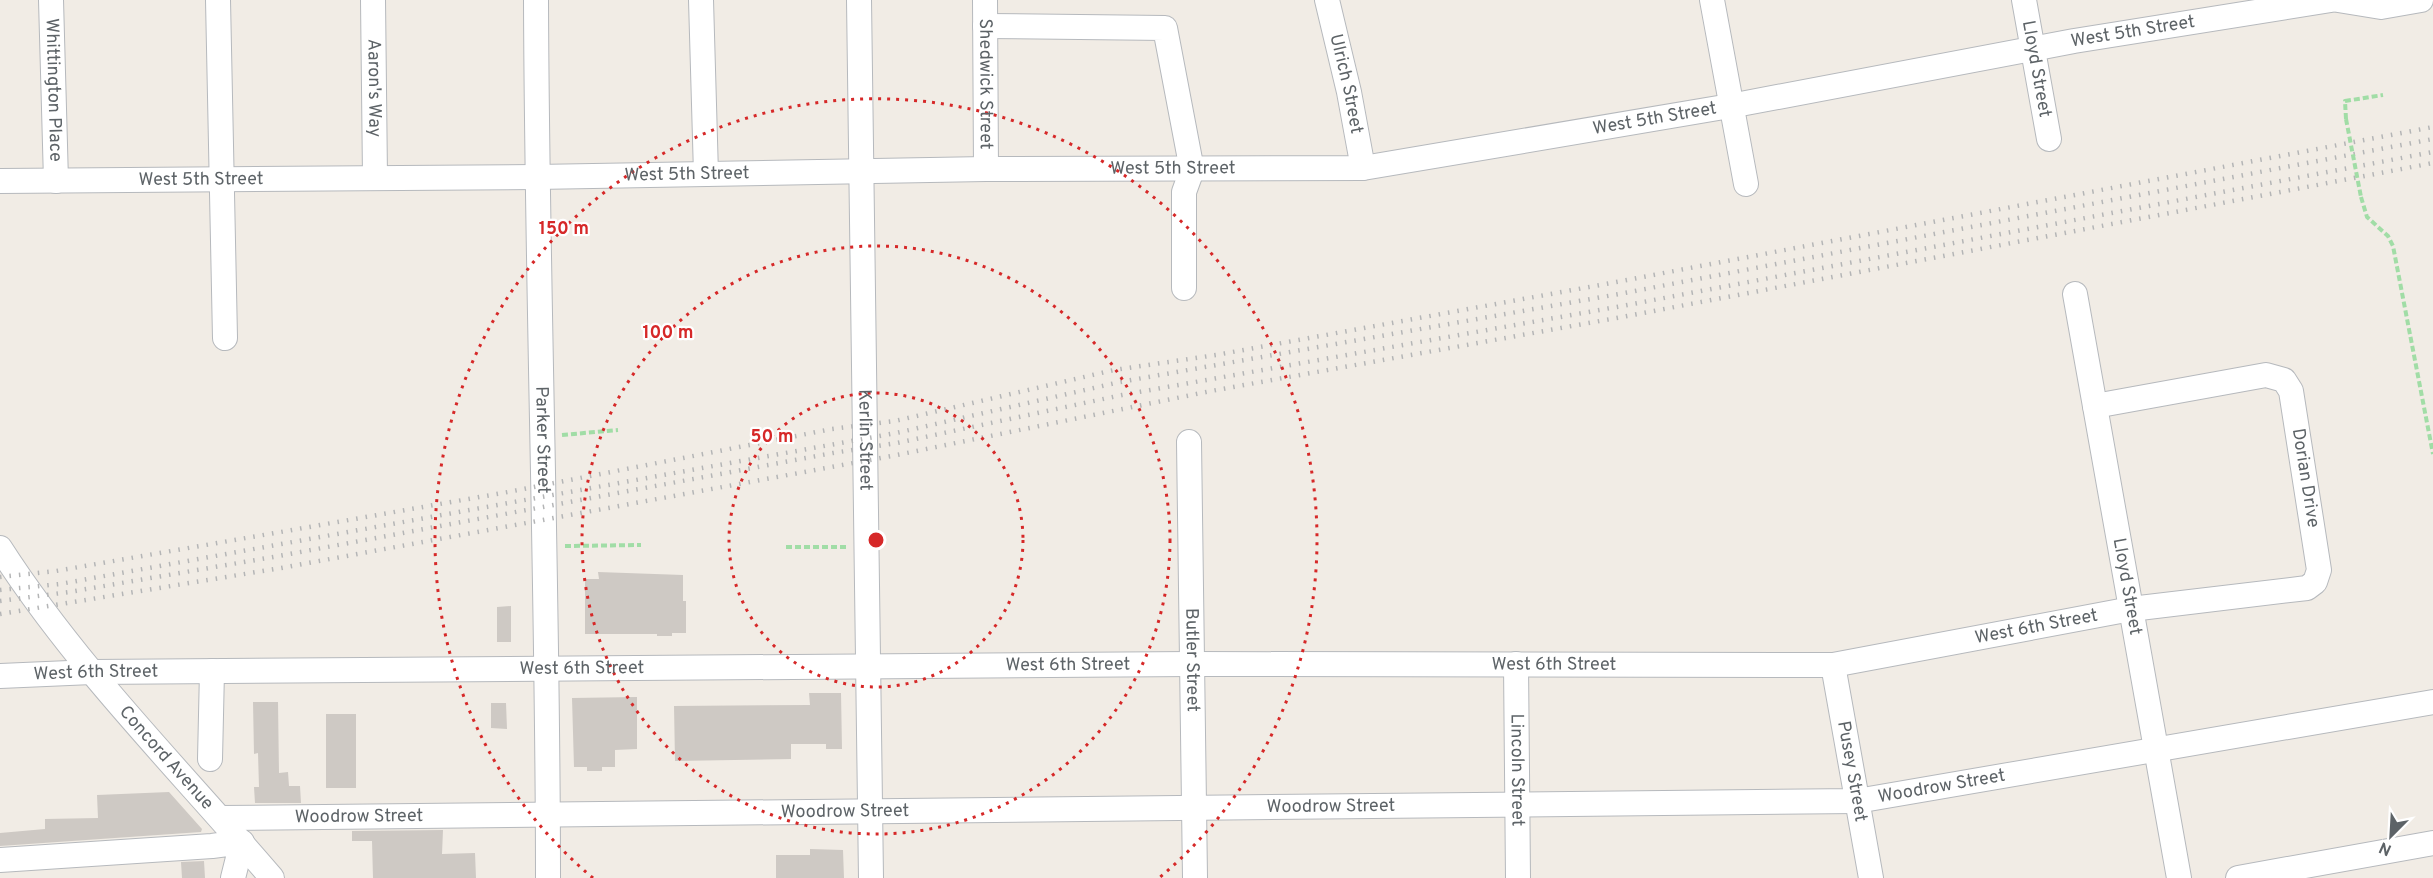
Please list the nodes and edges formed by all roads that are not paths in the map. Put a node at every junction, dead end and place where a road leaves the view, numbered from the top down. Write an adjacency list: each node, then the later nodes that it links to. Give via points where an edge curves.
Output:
1 (51, 0): 26 (street, Whittington Place)
2 (218, 0): 25 (street)
3 (373, 0): 23 (street, Aaron's Way)
4 (536, 0): 24 (street, Parker Street)
5 (701, 0): 22 (street)
6 (859, 0): 21 (street, Kerlin Street)
7 (985, 0): 14 (street, Shedwick Street)
8 (1327, 0): 18 (street, Ulrich Street)
9 (1712, 0): 16 (street)
10 (2024, 0): 15 (street, Lloyd Street)
11 (2331, 0): 15 (street, West 5th Street)
12 (2338, 0): 13 (street, via 2381,8)
13 (2421, 0)
14 (985, 26): 19 (street, Shedwick Street); 20 (street, via 1165,28)
15 (2034, 48): 16 (street, West 5th Street); 17 (street, Lloyd Street)
16 (1730, 106): 18 (street, West 5th Street); 28 (street)
17 (2049, 139)
18 (1363, 168): 20 (street, West 5th Street)
19 (986, 169): 20 (street, West 5th Street); 21 (street, West 5th Street)
20 (1192, 170): 29 (street, via 1184,192)
21 (862, 173): 22 (street, West 5th Street); 39 (street, Kerlin Street)
22 (706, 174): 24 (street, West 5th Street)
23 (375, 177): 24 (street, West 5th Street); 25 (street, West 5th Street)
24 (536, 177): 40 (street, Parker Street)
25 (221, 179): 26 (street, West 5th Street); 31 (street)
26 (56, 180): 27 (street, West 5th Street)
27 (0, 181)
28 (1746, 184)
29 (1184, 288)
30 (2075, 294): 32 (street, Lloyd Street)
31 (225, 338)
32 (2095, 406): 35 (street, Lloyd Street); 35 (street, Dorian Drive, via 2266,375 2284,380 2291,391 2319,570 2315,582 2307,588)
33 (1189, 442): 36 (street, Butler Street)
34 (0, 548): 42 (street, Concord Avenue)
35 (2131, 609): 38 (street, West 6th Street); 45 (street, Lloyd Street)
36 (1192, 664): 37 (street, West 6th Street); 39 (street, West 6th Street); 49 (street, Butler Street)
37 (1516, 664): 38 (street, West 6th Street); 48 (street, Lincoln Street)
38 (1833, 665): 47 (street, Pusey Street)
39 (868, 667): 40 (street, West 6th Street); 50 (street, Kerlin Street)
40 (547, 668): 41 (street, West 6th Street); 51 (street, Parker Street)
41 (212, 671): 42 (street, West 6th Street); 46 (street)
42 (92, 672): 43 (street, West 6th Street); 52 (street, Concord Avenue)
43 (0, 676)
44 (2433, 702): 45 (street, Woodrow Street)
45 (2156, 750): 47 (street, Woodrow Street); 63 (street, Lloyd Street)
46 (210, 759)
47 (1857, 801): 48 (street, Woodrow Street); 62 (street, Pusey Street)
48 (1517, 804): 49 (street, Woodrow Street); 61 (street, Lincoln Street)
49 (1194, 807): 50 (street, Woodrow Street); 60 (street, Butler Street)
50 (870, 812): 51 (street, Woodrow Street); 59 (street, Kerlin Street)
51 (548, 814): 52 (street, Woodrow Street); 58 (street, Parker Street)
52 (221, 818): 53 (street, Concord Avenue)
53 (242, 842): 55 (street); 56 (street); 57 (street, Concord Avenue)
54 (2433, 843): 64 (street)
55 (0, 860)
56 (233, 878)
57 (272, 878)
58 (548, 878)
59 (871, 878)
60 (1195, 878)
61 (1518, 878)
62 (1871, 878)
63 (2179, 878)
64 (2238, 878)

